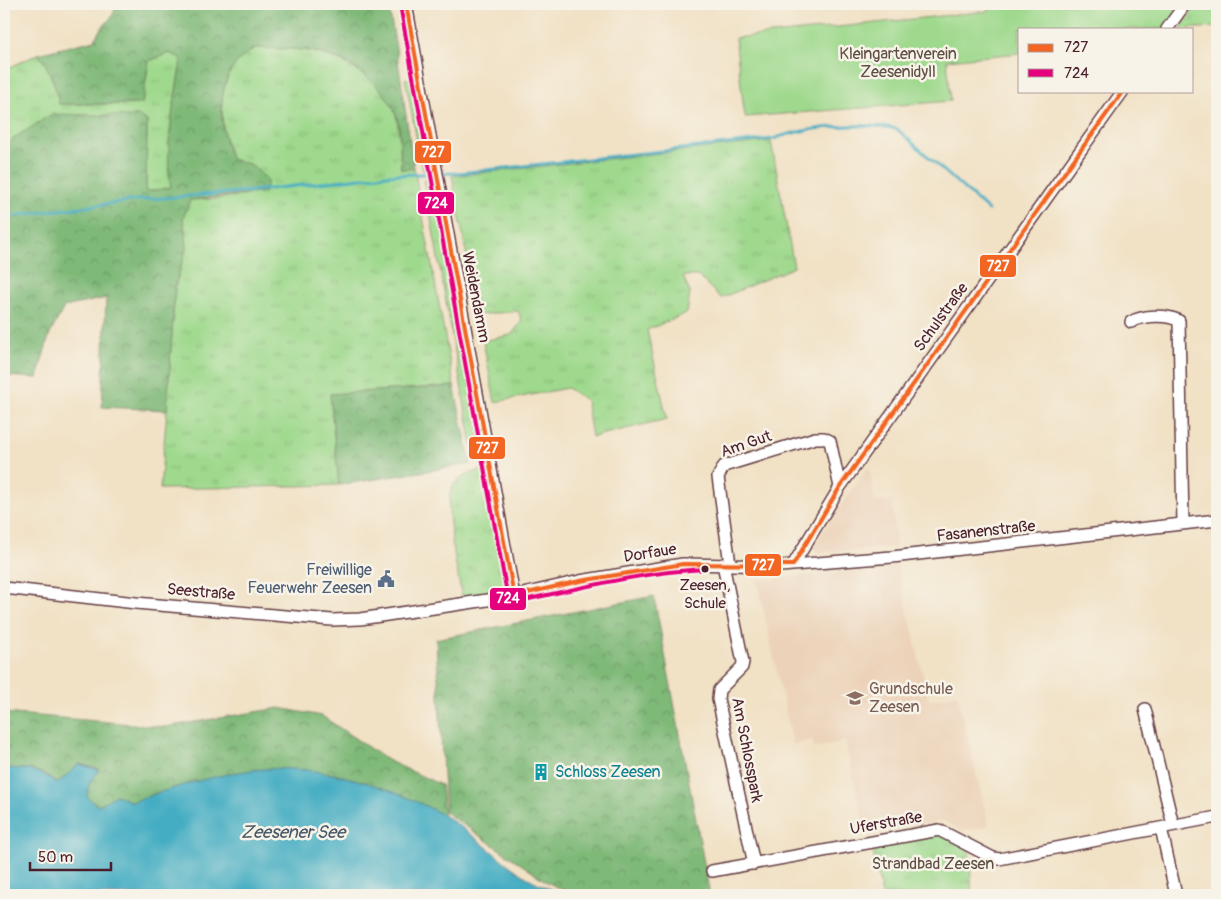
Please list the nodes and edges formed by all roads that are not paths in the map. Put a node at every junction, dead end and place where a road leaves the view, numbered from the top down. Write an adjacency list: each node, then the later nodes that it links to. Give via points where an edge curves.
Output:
1 (406, 4): 12 (street, Weidendamm)
2 (1185, 4): 3 (street)
3 (1168, 28)
4 (1122, 92): 6 (street, Schulstraße)
5 (1132, 322): 8 (street, via 1138,318 1170,317 1179,321)
6 (840, 487): 9 (street, Am Gut, via 830,441 824,438 724,466 718,477); 10 (street, Schulstraße)
7 (1217, 520): 8 (street, Fasanenstraße)
8 (1183, 524): 10 (street, Fasanenstraße)
9 (727, 564): 10 (street, Dorfaue); 12 (street, Dorfaue, via 683,564); 17 (street, Am Schlosspark, via 743,662 742,668 719,690 718,699)
10 (793, 565)
11 (4, 588): 12 (street, Seestraße, via 332,620 360,619)
12 (514, 596)
13 (1145, 709): 15 (street)
14 (1217, 817): 15 (street, Uferstraße)
15 (1173, 825): 16 (street, Uferstraße)
16 (1161, 828): 17 (street, Uferstraße, via 998,859 939,830); 19 (street)
17 (754, 864): 18 (street, Uferstraße)
18 (712, 871)
19 (1176, 895)

